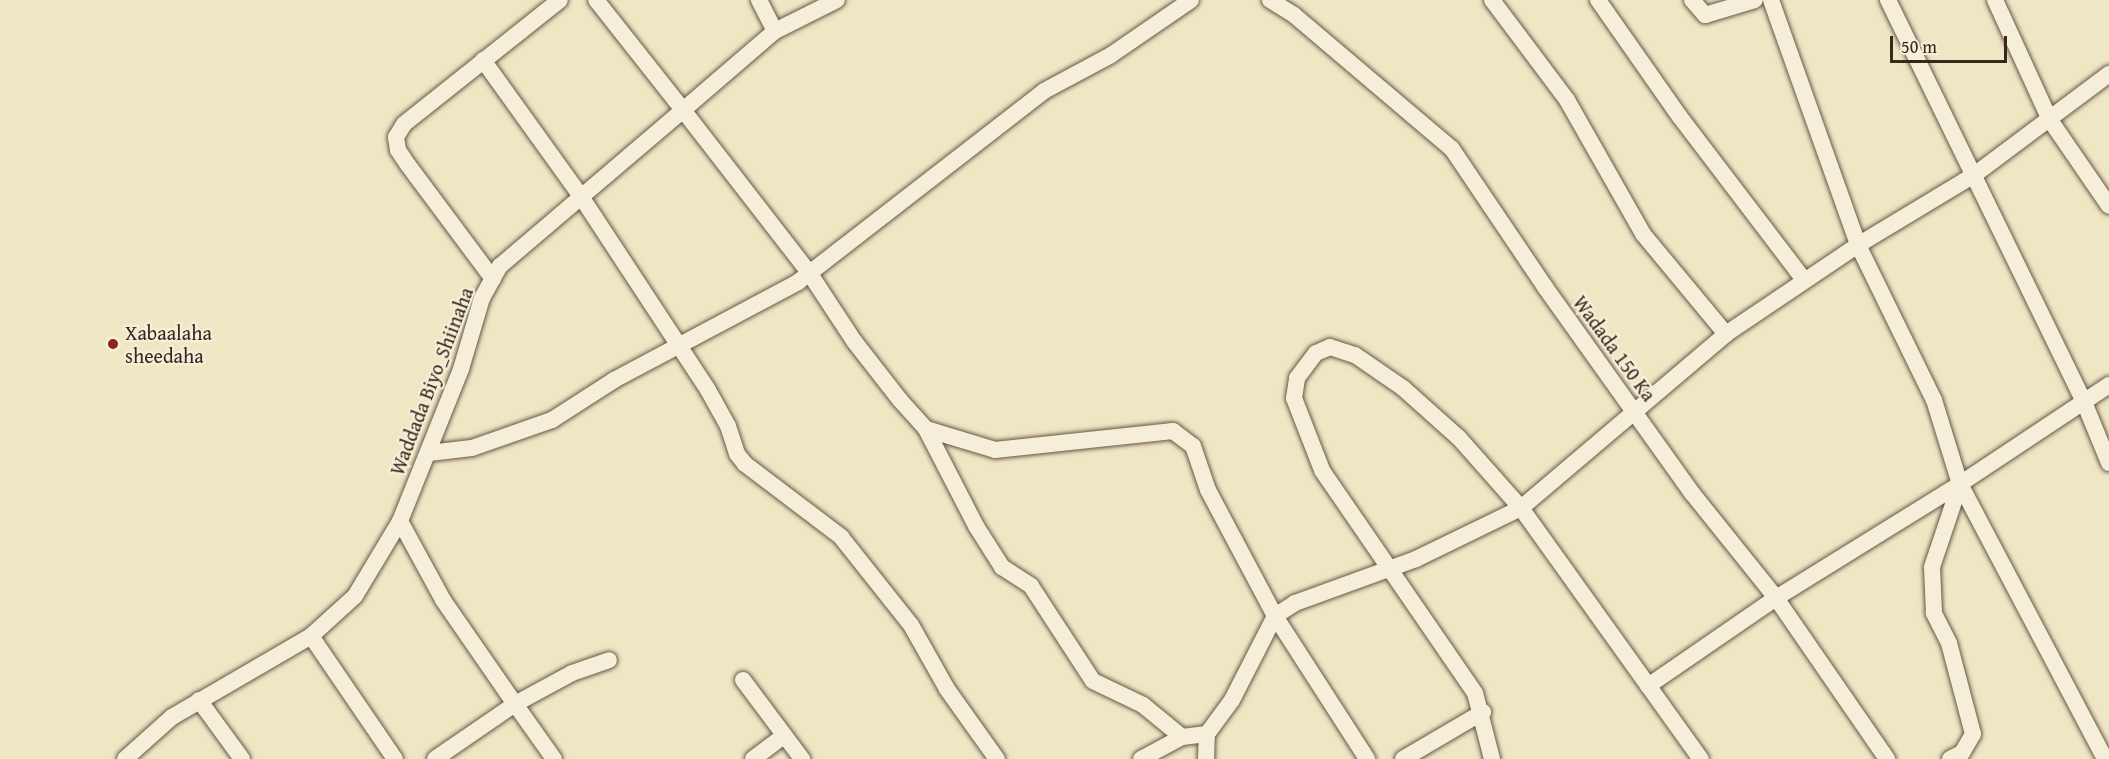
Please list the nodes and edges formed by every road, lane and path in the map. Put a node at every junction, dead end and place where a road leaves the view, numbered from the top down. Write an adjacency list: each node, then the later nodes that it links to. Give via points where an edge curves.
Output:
1 (560, 0): 15 (street)
2 (596, 0): 17 (street)
3 (759, 0): 14 (street)
4 (837, 0): 14 (street, Waddada Biyo_Shiinaha)
5 (1191, 0): 23 (street, via 1111,55 1044,92)
6 (1270, 0): 30 (street, Wadada 150 Ka, via 1294,15 1452,149)
7 (1492, 0): 26 (street, via 1567,100 1643,234)
8 (1598, 0): 25 (street, via 1680,117)
9 (1692, 0): 10 (street, via 1705,15)
10 (1755, 0)
11 (1771, 0): 22 (street)
12 (1888, 0): 19 (street)
13 (1995, 0): 18 (street)
14 (775, 31): 17 (street, Waddada Biyo_Shiinaha)
15 (483, 60): 20 (street); 24 (street, via 404,124 396,145)
16 (2109, 74): 18 (street)
17 (683, 110): 20 (street, Waddada Biyo_Shiinaha); 23 (street)
18 (2050, 120): 19 (street); 21 (street)
19 (1974, 175): 22 (street); 29 (street)
20 (580, 195): 24 (street, Waddada Biyo_Shiinaha, via 500,266); 27 (street)
21 (2109, 206)
22 (1858, 245): 25 (street); 34 (street, via 1934,400)
23 (810, 274): 27 (street); 31 (street, via 854,342)
24 (493, 279): 32 (street, Waddada Biyo_Shiinaha)
25 (1804, 280): 26 (street)
26 (1726, 334): 30 (street)
27 (677, 346): 32 (street, via 552,420 472,448); 57 (street, via 720,408 741,459 842,537 911,625 947,689)
28 (2109, 385): 29 (street)
29 (2084, 402): 33 (street); 34 (street)
30 (1636, 414): 35 (street); 38 (street, Wadada 150 Ka, via 1692,493)
31 (926, 429): 39 (street, via 995,450 1173,431 1193,446 1208,490); 49 (street, via 1002,567 1031,586 1093,681 1143,705)
32 (429, 453): 36 (street, Waddada Biyo_Shiinaha)
33 (2109, 463)
34 (1960, 484): 38 (street); 65 (street, via 1932,567 1934,613 1949,643 1973,734 1962,753); 66 (street)
35 (1521, 508): 37 (street, via 1416,559); 37 (street, via 1459,438 1402,388 1355,355 1330,347 1316,353 1297,378 1294,398 1322,470); 43 (street)
36 (400, 521): 40 (street, Waddada Biyo_Shiinaha, via 355,596); 45 (street, via 443,600)
37 (1386, 568): 39 (street, via 1295,603); 46 (street, via 1464,675)
38 (1776, 598): 43 (street); 64 (street, Wadada 150 Ka)
39 (1275, 616): 47 (street, via 1232,700); 60 (street)
40 (311, 636): 44 (street, Waddada Biyo_Shiinaha); 52 (street)
41 (609, 660): 45 (street, via 572,673)
42 (743, 680): 48 (street)
43 (1648, 686): 63 (street)
44 (199, 700): 50 (street, Waddada Biyo_Shiinaha, via 172,717); 51 (street)
45 (515, 704): 53 (street); 54 (street)
46 (1483, 712): 61 (street); 62 (street)
47 (1207, 734): 49 (street); 59 (street)
48 (783, 736): 55 (street); 56 (street)
49 (1182, 737): 58 (street)
50 (125, 759)
51 (242, 759)
52 (395, 759)
53 (435, 759)
54 (554, 759)
55 (753, 759)
56 (802, 759)
57 (997, 759)
58 (1141, 759)
59 (1206, 759)
60 (1367, 759)
61 (1403, 759)
62 (1492, 759)
63 (1701, 759)
64 (1887, 759)
65 (1950, 759)
66 (2105, 759)

